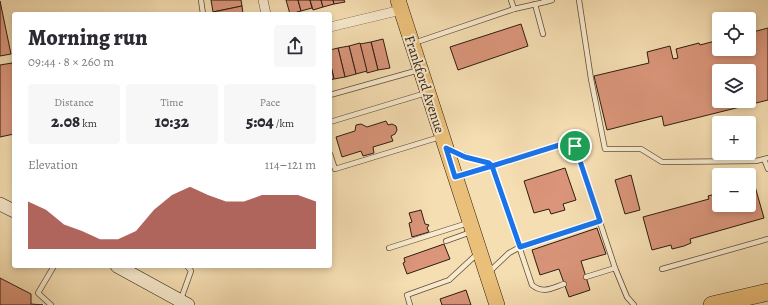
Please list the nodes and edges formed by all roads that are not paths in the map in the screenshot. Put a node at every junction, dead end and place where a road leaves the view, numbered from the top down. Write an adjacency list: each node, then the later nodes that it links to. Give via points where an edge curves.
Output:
1 (201, 0): 10 (lane)
2 (263, 0): 11 (street)
3 (511, 0): 9 (lane)
4 (552, 0): 6 (lane)
5 (579, 0): 20 (lane, via 605,149 641,149 662,162 756,161)
6 (544, 1): 7 (lane)
7 (535, 4): 9 (lane); 13 (lane)
8 (400, 5): 12 (street); 14 (main road, Frankford Avenue)
9 (514, 8): 14 (lane)
10 (203, 12)
11 (266, 12)
12 (332, 26)
13 (543, 34)
14 (412, 44): 15 (main road, Frankford Avenue)
15 (421, 70): 16 (main road, Frankford Avenue); 17 (lane)
16 (428, 92): 18 (lane); 19 (main road, Frankford Avenue)
17 (332, 93)
18 (332, 121)
19 (444, 142): 21 (lane, via 335,169); 22 (lane, via 465,157); 24 (main road, Frankford Avenue)
20 (766, 158): 23 (lane)
21 (332, 160)
22 (492, 166): 24 (lane); 27 (lane, via 569,142 575,146); 31 (lane)
23 (768, 169)
24 (455, 177): 28 (main road, Frankford Avenue)
25 (0, 204): 26 (main road)
26 (12, 210)
27 (600, 221): 31 (lane); 37 (lane)
28 (471, 227): 30 (lane); 32 (lane); 33 (main road, Frankford Avenue)
29 (768, 239): 38 (lane)
30 (446, 241)
31 (520, 247): 39 (lane, via 509,253); 41 (lane, via 532,285 538,290 546,291)
32 (389, 248)
33 (479, 252): 39 (main road, Frankford Avenue); 45 (lane, via 449,280 407,295)
34 (53, 268): 44 (lane, via 38,293)
35 (121, 268): 43 (main road)
36 (189, 268): 43 (lane, via 191,271)
37 (615, 268): 40 (lane); 47 (lane, via 626,297)
38 (662, 269)
39 (486, 274): 46 (main road, Frankford Avenue)
40 (586, 277)
41 (564, 284)
42 (768, 292): 48 (highway)
43 (181, 304)
44 (51, 305)
45 (410, 305)
46 (497, 305)
47 (634, 305)
48 (712, 305)

